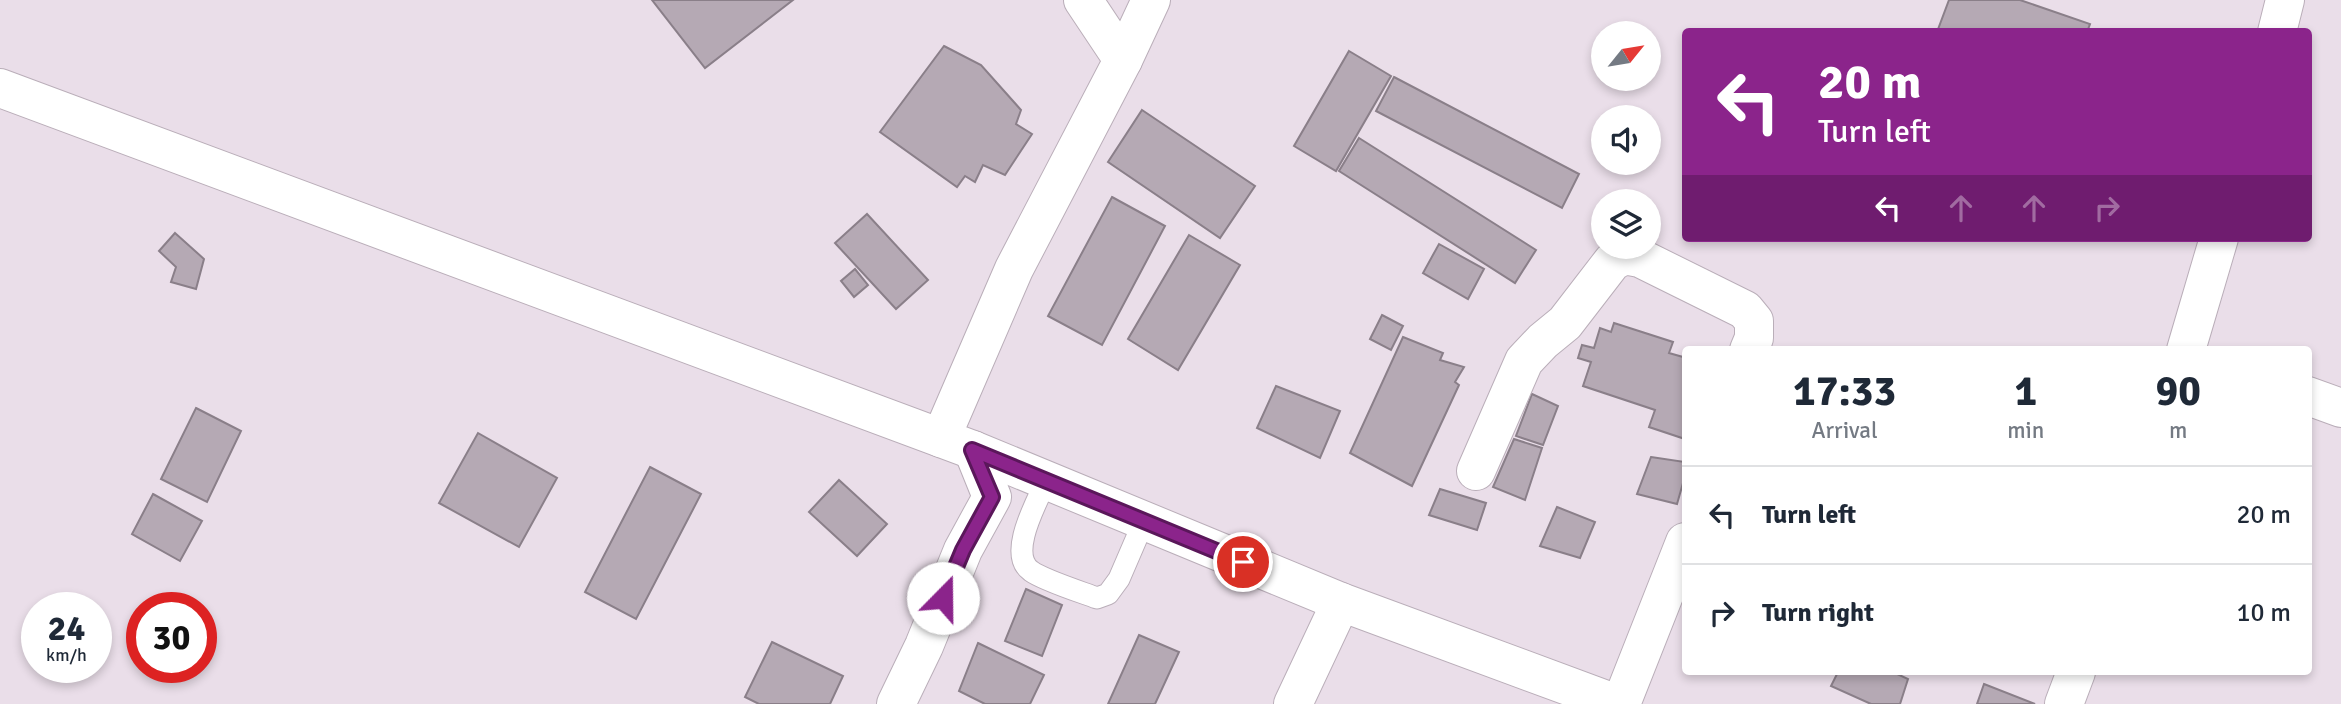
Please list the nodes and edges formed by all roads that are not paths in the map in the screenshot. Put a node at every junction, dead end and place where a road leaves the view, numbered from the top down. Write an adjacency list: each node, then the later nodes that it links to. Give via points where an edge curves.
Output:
1 (1083, 0): 5 (street)
2 (1151, 0): 5 (street)
3 (2285, 0): 4 (street)
4 (2278, 28)
5 (1123, 60): 12 (street, via 1014,269)
6 (0, 88): 12 (street)
7 (2218, 242): 9 (street)
8 (1751, 346): 13 (street, via 1754,321 1745,310 1640,258 1624,255 1612,262 1565,323 1524,362)
9 (2187, 346)
10 (2312, 398): 11 (street)
11 (2341, 408)
12 (957, 444): 14 (street); 19 (street, via 992,497 963,550)
13 (1476, 471)
14 (1046, 481): 15 (street); 15 (lane, via 1021,545 1021,559 1030,571 1052,580 1097,598 1108,594)
15 (1144, 521): 17 (street)
16 (1682, 549): 21 (street)
17 (1341, 602): 20 (street); 21 (street)
18 (2075, 675): 22 (street)
19 (897, 704)
20 (1293, 704)
21 (1619, 704)
22 (2064, 704)

